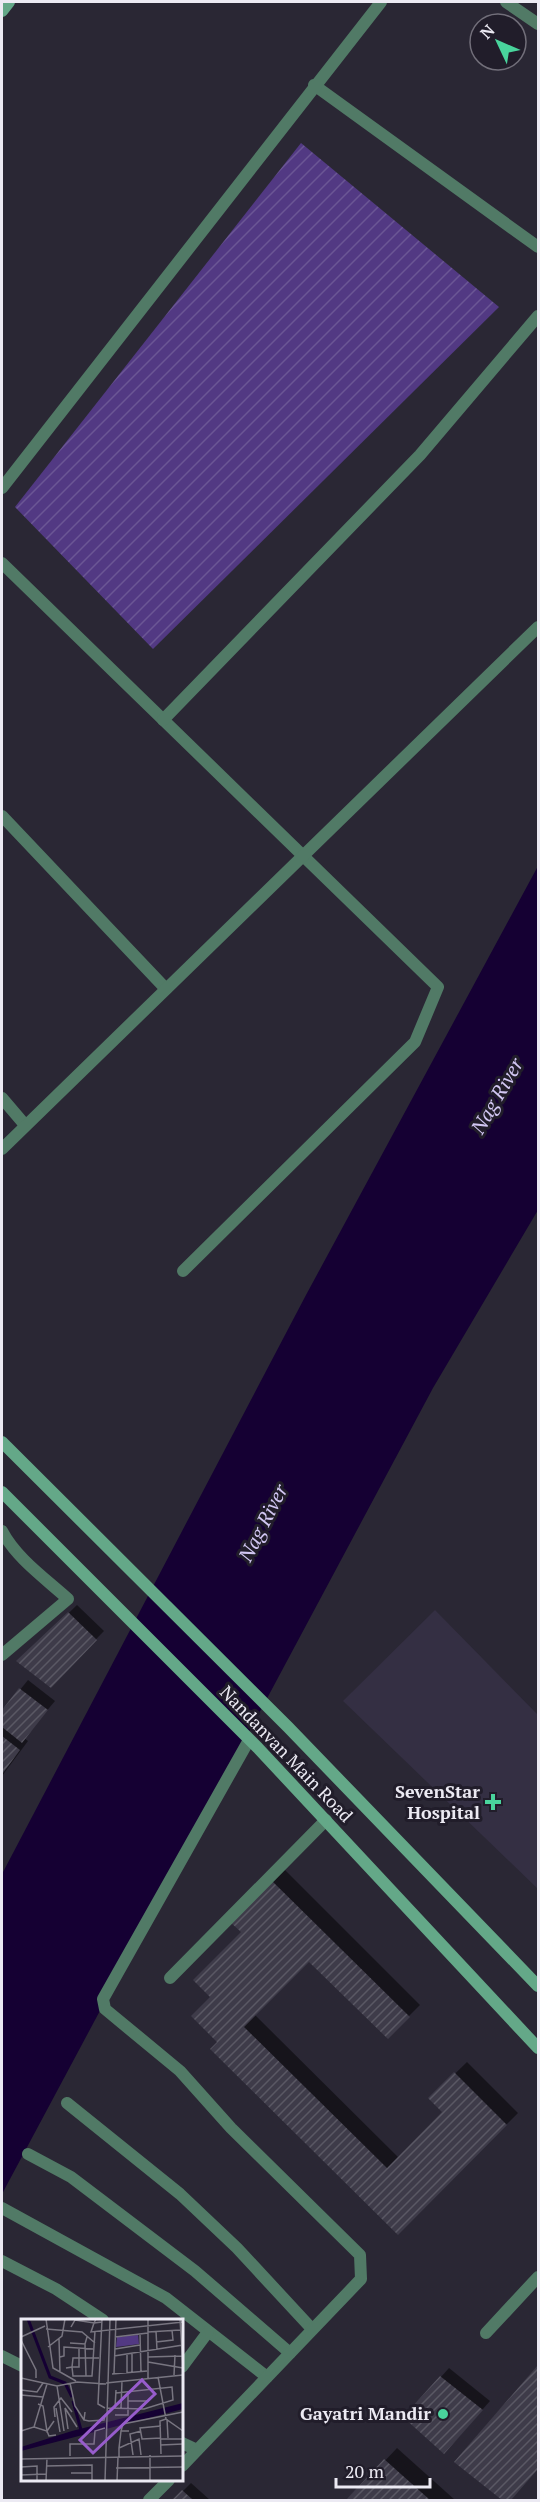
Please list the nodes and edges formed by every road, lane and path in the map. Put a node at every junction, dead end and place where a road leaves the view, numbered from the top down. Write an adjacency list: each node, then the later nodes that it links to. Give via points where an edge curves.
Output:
1 (9, 2): 4 (main road)
2 (381, 2): 6 (street)
3 (506, 2): 5 (street)
4 (2, 11)
5 (538, 24)
6 (314, 85): 7 (street); 9 (street)
7 (538, 247)
8 (538, 316): 12 (street, via 420,455)
9 (2, 488)
10 (2, 562): 12 (street)
11 (538, 627): 14 (street)
12 (163, 720): 14 (street)
13 (2, 816): 15 (street)
14 (302, 857): 15 (street); 19 (street, via 438,987 415,1042)
15 (166, 989): 17 (street)
16 (2, 1098): 17 (street)
17 (26, 1125): 18 (street)
18 (2, 1149)
19 (183, 1271)
20 (2, 1442): 27 (main road, via 288,1727)
21 (2, 1492): 24 (main road, Nandanvan Main Road)
22 (2, 1531): 23 (street, via 27,1562 68,1599)
23 (2, 1655)
24 (254, 1744): 25 (main road, Nandanvan Main Road); 35 (street, via 103,1999 105,2008 180,2071 231,2128 360,2255 360,2279)
25 (326, 1820): 26 (street); 28 (main road, Nandanvan Main Road)
26 (170, 1978)
27 (538, 1986)
28 (538, 2048)
29 (67, 2103): 35 (street, via 180,2194 237,2248)
30 (28, 2154): 38 (street, via 71,2176 195,2271)
31 (2, 2208): 36 (street, via 166,2298)
32 (2, 2261): 34 (street, via 56,2289)
33 (538, 2277): 37 (street)
34 (101, 2319)
35 (312, 2329): 38 (street)
36 (208, 2332): 41 (street); 42 (street)
37 (486, 2333)
38 (290, 2353): 42 (street)
39 (2, 2356): 40 (street)
40 (21, 2366)
41 (183, 2366)
42 (267, 2377): 44 (street)
43 (183, 2443): 44 (street)
44 (197, 2450): 45 (street)
45 (183, 2465)
46 (168, 2481): 47 (street)
47 (149, 2500)

